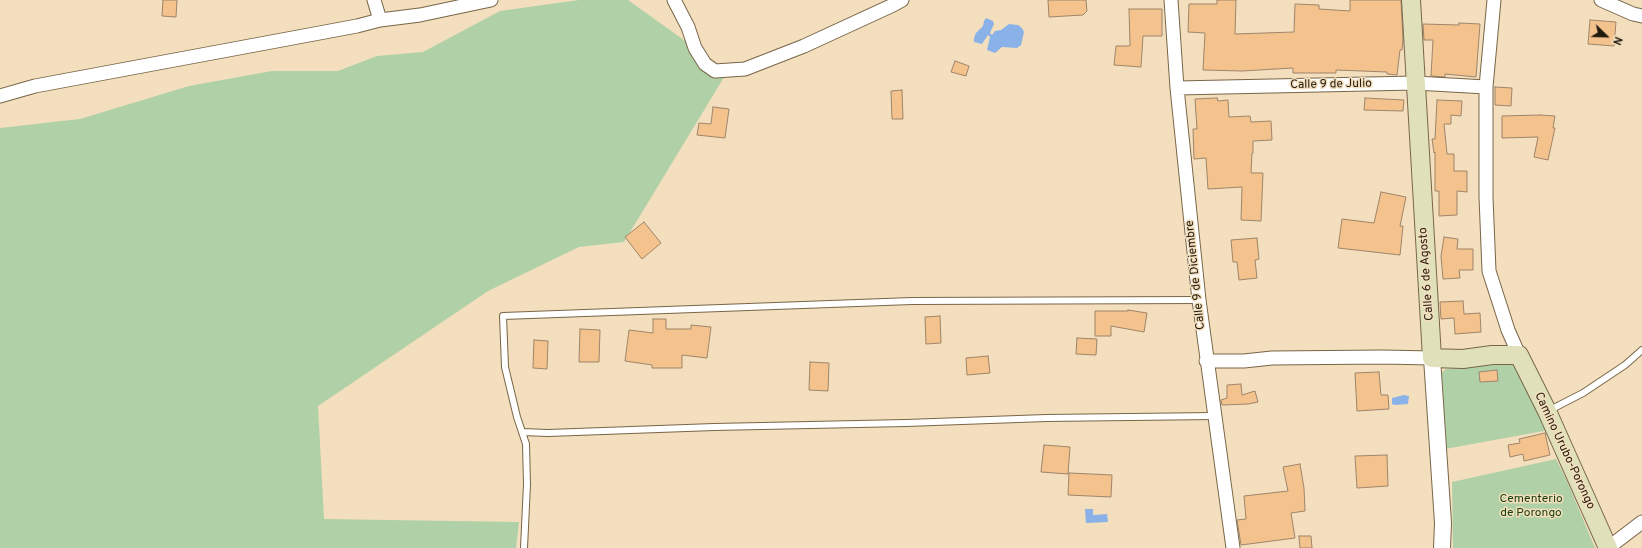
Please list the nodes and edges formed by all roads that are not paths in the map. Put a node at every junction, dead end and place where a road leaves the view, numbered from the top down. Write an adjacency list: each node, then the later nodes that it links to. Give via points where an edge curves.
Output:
1 (374, 0): 10 (street)
2 (491, 0): 10 (street, via 420,15)
3 (674, 0): 4 (street, via 688,27 695,48 705,64 715,71 745,69 804,46)
4 (902, 0)
5 (1171, 0): 13 (street, Calle 9 de Diciembre)
6 (1411, 0): 11 (main road, Calle 6 de Agosto)
7 (1494, 0): 12 (street)
8 (1601, 0): 9 (street)
9 (1642, 16)
10 (380, 20): 14 (street, via 35,86)
11 (1415, 84): 12 (street, Calle 9 de Julio); 13 (street, Calle 9 de Julio); 18 (main road, Calle 6 de Agosto)
12 (1486, 87): 17 (street, via 1486,197 1490,272 1508,330)
13 (1177, 88): 15 (street, Calle 9 de Diciembre)
14 (0, 96)
15 (1199, 300): 19 (street, Calle 9 de Diciembre); 22 (lane, via 912,301 503,316 505,367)
16 (1642, 350): 20 (lane, via 1625,365 1583,392)
17 (1519, 355): 18 (main road, via 1462,359); 20 (main road, Camino Urubo-Porongo)
18 (1432, 358): 19 (street, via 1272,358); 26 (street, Calle 6 de Agosto, via 1443,522)
19 (1206, 361): 21 (street, Calle 9 de Diciembre)
20 (1547, 411): 27 (main road, Camino Urubo-Porongo)
21 (1214, 416): 22 (lane); 25 (street, Calle 9 de Diciembre)
22 (522, 432): 24 (lane, via 526,444 527,484)
23 (1642, 522): 27 (street)
24 (524, 548)
25 (1233, 548)
26 (1442, 548)
27 (1608, 548)

